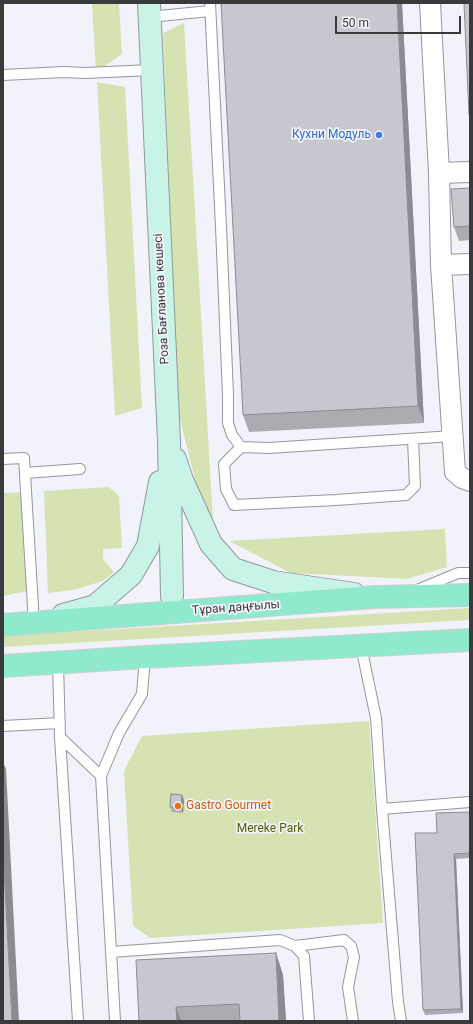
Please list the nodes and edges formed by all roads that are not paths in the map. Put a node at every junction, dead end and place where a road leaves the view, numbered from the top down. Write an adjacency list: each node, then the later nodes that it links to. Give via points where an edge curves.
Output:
1 (430, 3): 7 (street)
2 (210, 7): 3 (lane); 13 (lane, via 222,235 228,423 232,435)
3 (149, 10): 4 (street, Роза Бағланова көшесі)
4 (152, 70): 5 (lane); 12 (street, Роза Бағланова көшесі)
5 (3, 75)
6 (470, 172): 7 (street)
7 (439, 173): 9 (street)
8 (470, 264): 9 (street)
9 (441, 266): 10 (street)
10 (453, 436): 11 (lane); 17 (street, via 455,472)
11 (413, 439): 13 (lane, via 269,448); 13 (lane, via 415,486 406,495 234,506 226,489 224,464)
12 (168, 441): 20 (street, Роза Бағланова көшесі); 21 (street, via 182,480 211,544 233,569 273,582); 23 (street, via 148,546 131,575 95,606)
13 (241, 447)
14 (3, 459): 16 (lane, via 24,458)
15 (80, 469): 16 (lane)
16 (25, 473): 23 (lane)
17 (470, 481)
18 (470, 573): 22 (lane, via 458,573)
19 (470, 595): 22 (main road, Тұран даңғылы)
20 (172, 596)
21 (375, 597): 22 (main road, Тұран даңғылы); 23 (main road, Тұран даңғылы)
22 (401, 597)
23 (34, 623): 24 (main road, Тұран даңғылы)
24 (3, 626)
25 (470, 640): 26 (main road)
26 (361, 646): 27 (main road); 35 (lane, via 376,718)
27 (145, 657): 28 (main road); 33 (lane, via 142,694 119,733)
28 (58, 663): 29 (main road); 30 (lane)
29 (3, 666)
30 (60, 723): 31 (lane); 32 (lane)
31 (3, 726)
32 (60, 737): 33 (lane); 38 (lane)
33 (101, 776): 37 (lane)
34 (470, 802): 35 (lane)
35 (382, 808): 42 (lane)
36 (295, 946): 37 (lane, via 280,940); 40 (lane, via 304,956); 41 (lane, via 344,940 352,946 354,956 348,987)
37 (111, 952): 39 (lane)
38 (78, 1021)
39 (115, 1021)
40 (309, 1021)
41 (354, 1021)
42 (401, 1021)

